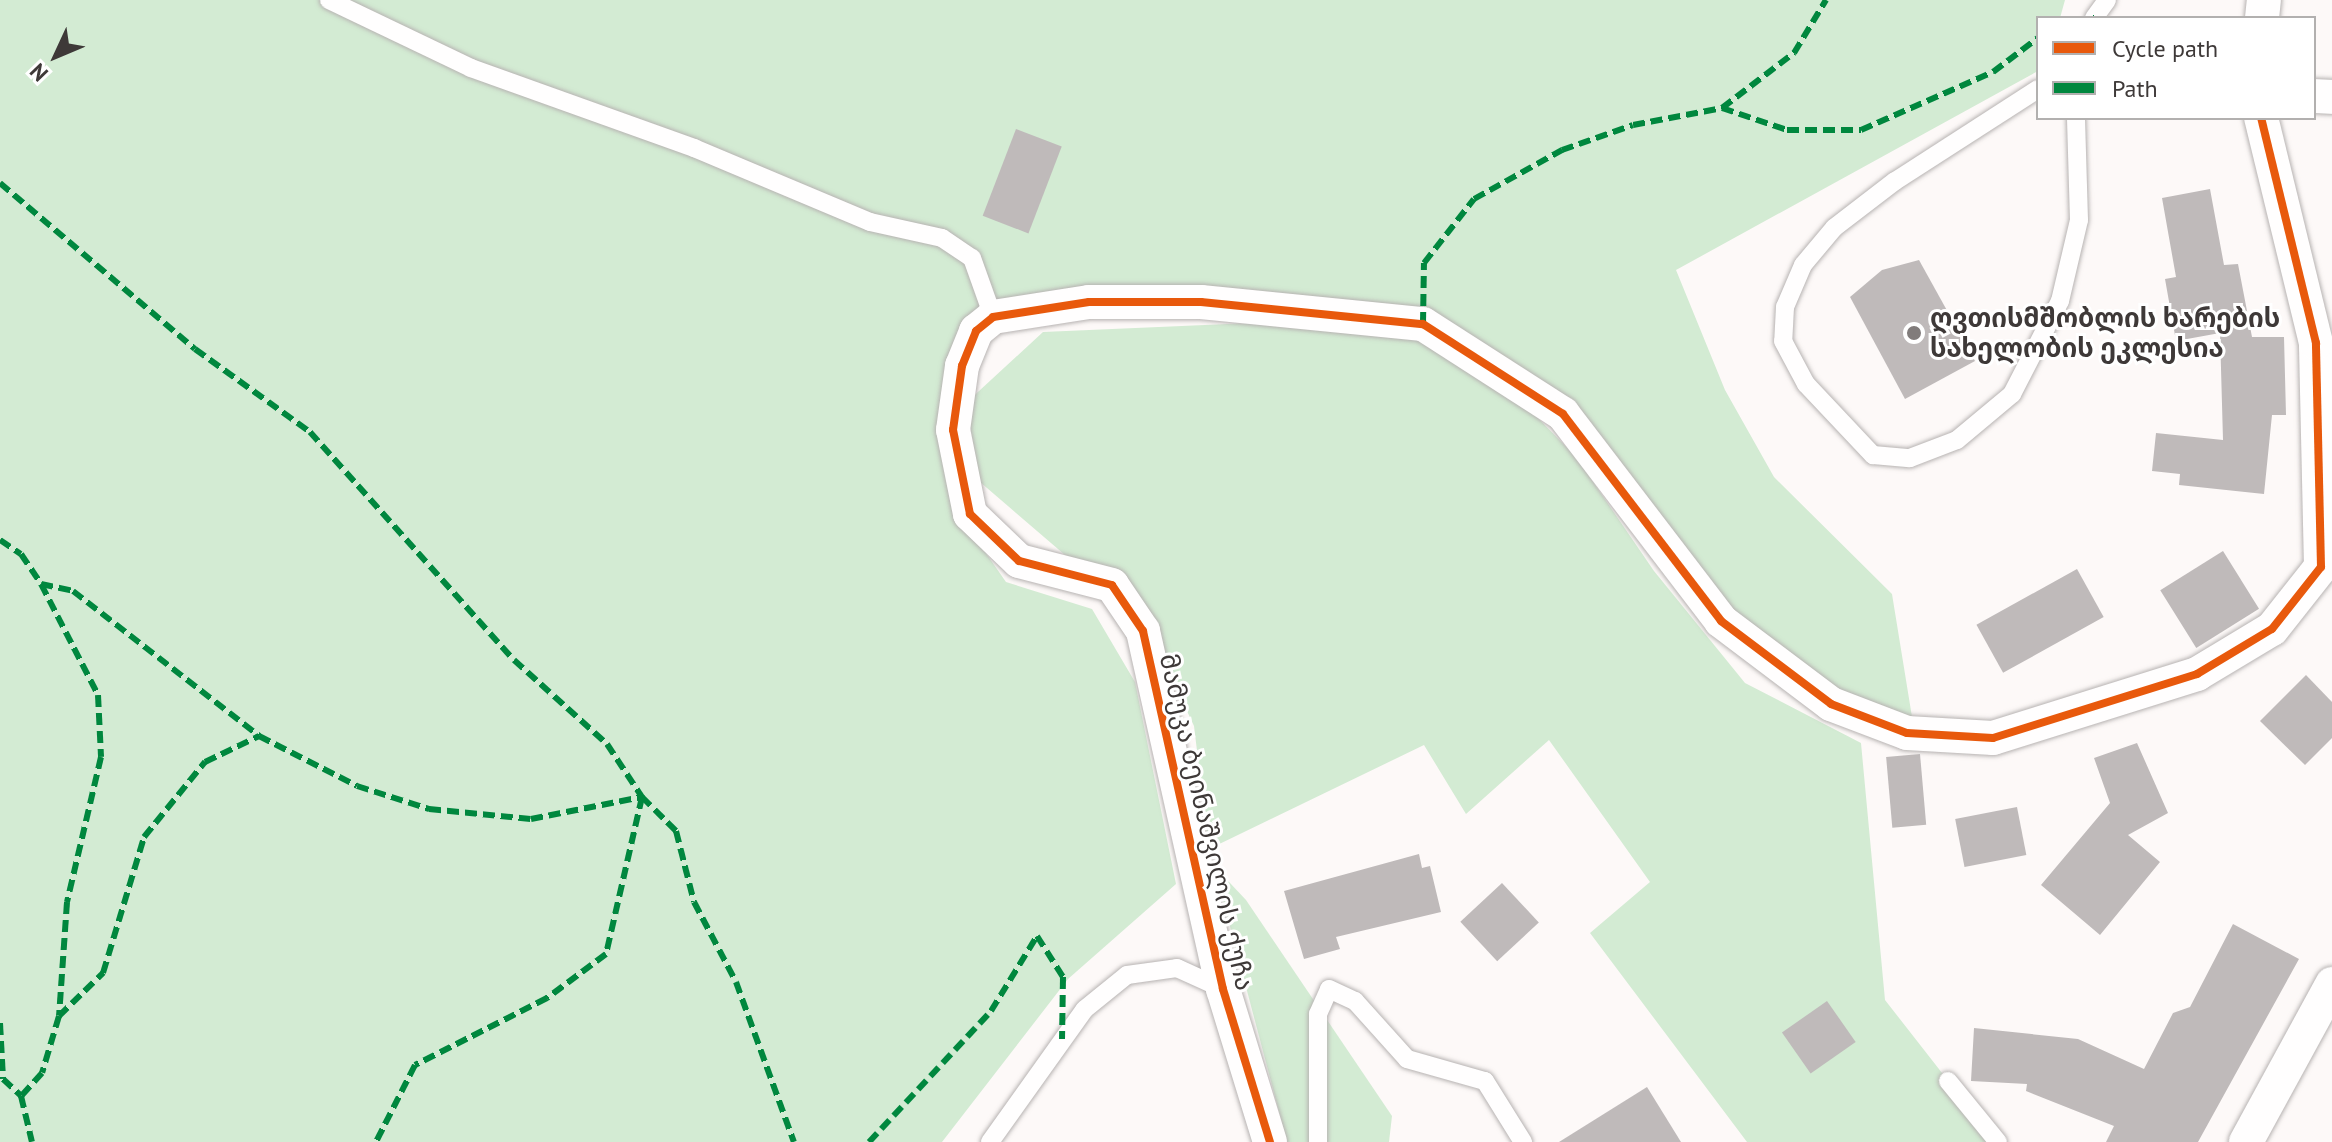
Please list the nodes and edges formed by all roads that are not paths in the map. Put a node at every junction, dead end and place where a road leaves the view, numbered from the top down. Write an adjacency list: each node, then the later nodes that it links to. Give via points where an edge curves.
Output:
1 (329, 0): 5 (lane, via 471,68 694,148 870,222 942,238 972,258)
2 (2036, 90): 3 (lane, via 1883,190 1834,228 1803,265 1785,307 1783,341 1806,384 1873,455 1910,458 1957,440 2012,394 2060,301 2079,220)
3 (2076, 120)
4 (2261, 120): 6 (street, via 2316,343)
5 (993, 317): 6 (street, via 1089,302 1201,302 1423,324 1563,414 1721,621 1831,704 1907,733 1993,738 2197,674 2272,629); 8 (street, მამუკა ბეინაშვილის ქუჩა, via 976,331 962,366 953,430 970,514 1019,561 1112,585 1143,631)
6 (2326, 567)
7 (2332, 984): 15 (street)
8 (1223, 989): 10 (lane, via 1177,968 1127,975 1085,1009); 11 (street, მამუკა ბეინაშვილის ქუჩა)
9 (1948, 1081): 14 (lane)
10 (990, 1142)
11 (1270, 1142)
12 (1318, 1142): 13 (lane, via 1318,1014 1329,989 1355,1001 1407,1059 1485,1081)
13 (1523, 1142)
14 (1998, 1142)
15 (2246, 1142)

